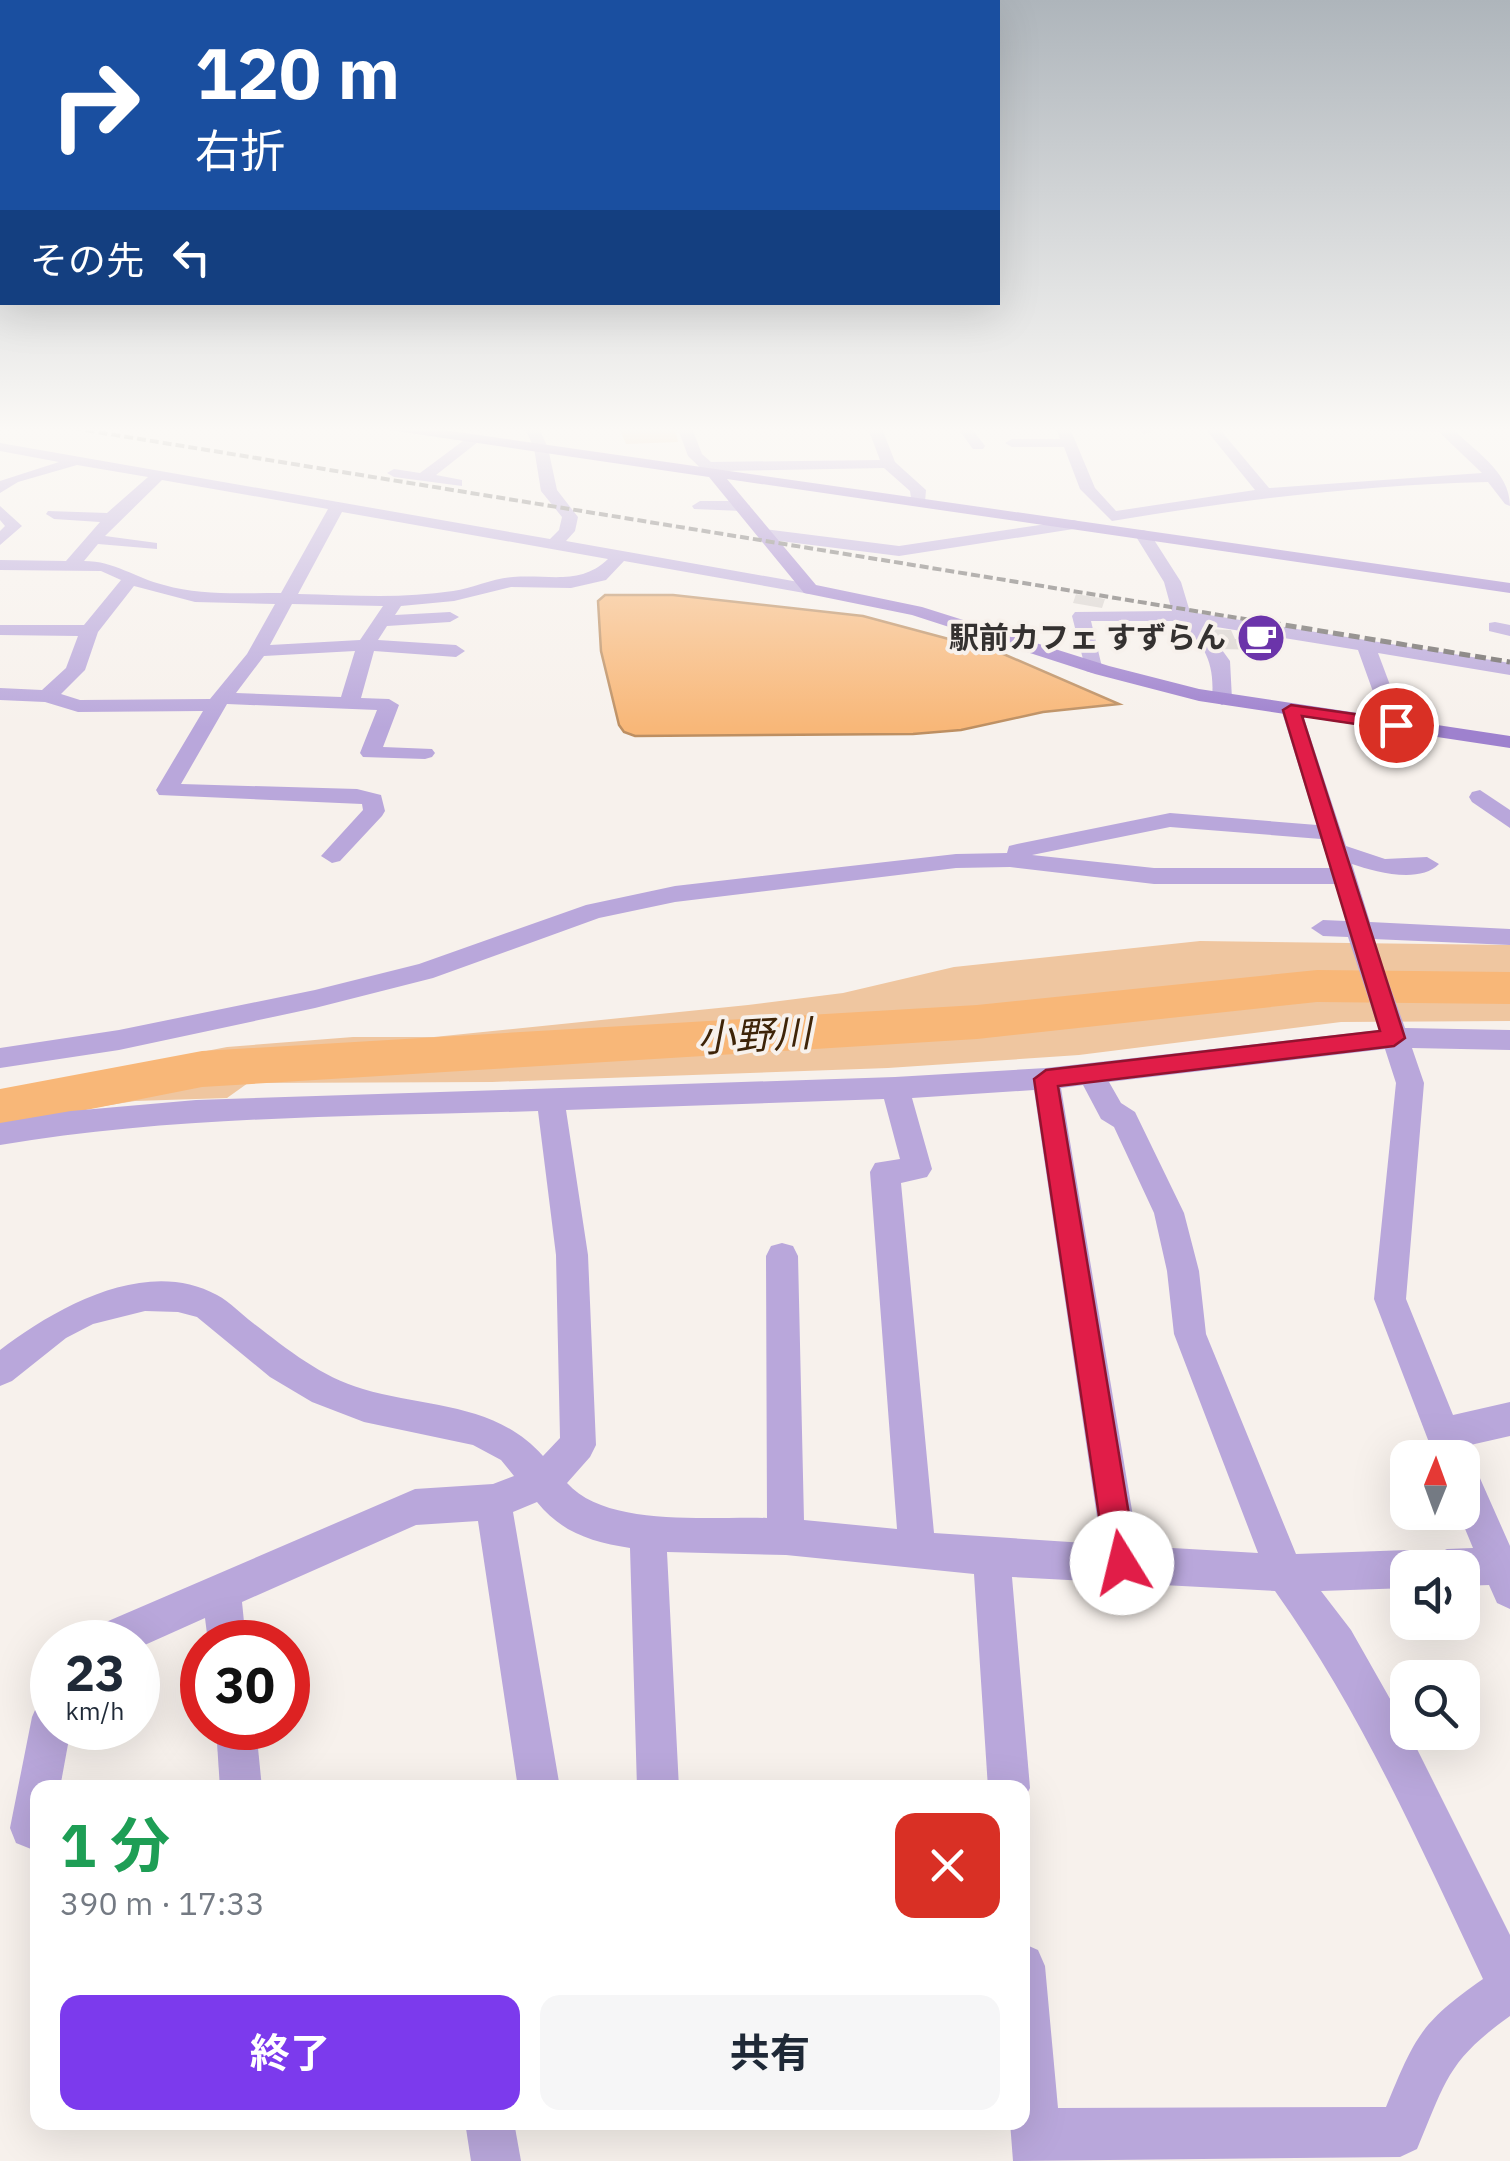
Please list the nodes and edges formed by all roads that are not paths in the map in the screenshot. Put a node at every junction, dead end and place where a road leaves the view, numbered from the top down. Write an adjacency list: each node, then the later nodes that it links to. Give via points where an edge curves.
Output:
1 (104, 527): 11 (street)
2 (146, 527): 12 (street)
3 (326, 527): 21 (street)
4 (451, 527): 13 (street)
5 (569, 527): 13 (street)
6 (758, 527): 9 (main road)
7 (1061, 527): 9 (street, via 899,550)
8 (1120, 527): 10 (main road)
9 (764, 534): 20 (main road)
10 (1143, 535): 19 (main road); 23 (street, via 1161,556)
11 (94, 539): 12 (street); 17 (street)
12 (126, 543): 14 (street)
13 (555, 544): 15 (street)
14 (151, 546)
15 (621, 555): 20 (street); 22 (street, via 600,576 571,582 511,582)
16 (0, 564): 17 (street)
17 (71, 565): 18 (street, via 104,566)
18 (132, 578): 21 (street, via 171,594); 27 (street)
19 (1510, 588)
20 (810, 589): 32 (main road, via 916,610)
21 (286, 600): 22 (street); 31 (street)
22 (395, 601): 25 (street)
23 (1182, 616): 29 (street); 32 (street, via 1081,616); 36 (street, via 1210,639 1226,669)
24 (450, 617): 25 (street)
25 (384, 621): 28 (street)
26 (0, 630): 27 (street)
27 (89, 631): 35 (street, via 75,670)
28 (366, 644): 30 (street); 31 (street); 37 (street)
29 (1365, 644): 33 (street); 40 (street)
30 (456, 650)
31 (258, 651): 38 (street)
32 (1093, 667): 36 (main road)
33 (1510, 669)
34 (0, 694): 35 (street)
35 (48, 696): 38 (street, via 78,706)
36 (1222, 699): 39 (main road)
37 (350, 701): 38 (street); 43 (street, via 389,705 370,753)
38 (219, 702): 43 (street, via 167,790 357,795)
39 (1291, 710): 40 (main road); 48 (street)
40 (1396, 725): 41 (main road)
41 (1510, 742)
42 (425, 754): 43 (street)
43 (383, 777): 49 (street, via 374,811)
44 (1221, 795): 46 (street)
45 (1480, 797): 47 (street)
46 (1232, 822): 48 (street); 50 (street, via 1170,820)
47 (1510, 822)
48 (1331, 842): 51 (street, via 1384,867); 52 (street)
49 (332, 856)
50 (956, 861): 52 (street, via 1010,860 1154,876); 58 (street, via 631,902 424,972 333,995)
51 (1427, 864)
52 (1342, 876): 54 (street)
53 (1322, 928): 54 (street)
54 (1359, 933): 55 (street); 56 (street)
55 (1510, 938)
56 (1392, 1034): 57 (street); 59 (street); 67 (street, via 1410,1098 1390,1300)
57 (1510, 1040)
58 (0, 1058)
59 (1090, 1072): 60 (street); 78 (street, via 1110,1111 1125,1120 1169,1213 1190,1334)
60 (1046, 1079): 61 (street); 76 (street)
61 (895, 1088): 62 (street); 74 (street, via 916,1169 884,1172)
62 (550, 1098): 63 (street, via 196,1110); 69 (street, via 572,1254 578,1445)
63 (0, 1134)
64 (782, 1256): 73 (street)
65 (0, 1370): 69 (street, via 87,1311 146,1297 178,1298 206,1305 324,1391 364,1406 478,1428 513,1448)
66 (1510, 1419): 68 (street)
67 (1445, 1440)
68 (1461, 1440)
69 (544, 1482): 70 (street); 72 (street, via 565,1508 594,1524)
70 (494, 1502): 81 (street, via 415,1508); 88 (street)
71 (1480, 1521): 80 (street)
72 (648, 1533): 73 (street); 89 (street)
73 (786, 1537): 74 (street)
74 (917, 1548): 75 (street)
75 (992, 1557): 76 (street); 90 (street)
76 (1122, 1563): 78 (street)
77 (1390, 1570): 78 (street)
78 (1285, 1573): 91 (street, via 1337,1644 1391,1742)
79 (1480, 1574): 80 (street)
80 (1505, 1578)
81 (222, 1592): 82 (street); 83 (street)
82 (157, 1620)
83 (225, 1620)
84 (46, 1750): 86 (street)
85 (238, 1750): 87 (street)
86 (40, 1780)
87 (241, 1780)
88 (538, 1780)
89 (658, 1780)
90 (1008, 1780)
91 (1510, 1986): 94 (street, via 1455,2027 1428,2060 1400,2132)
92 (1030, 2069): 94 (street)
93 (491, 2130): 95 (street)
94 (1036, 2147)
95 (496, 2161)

